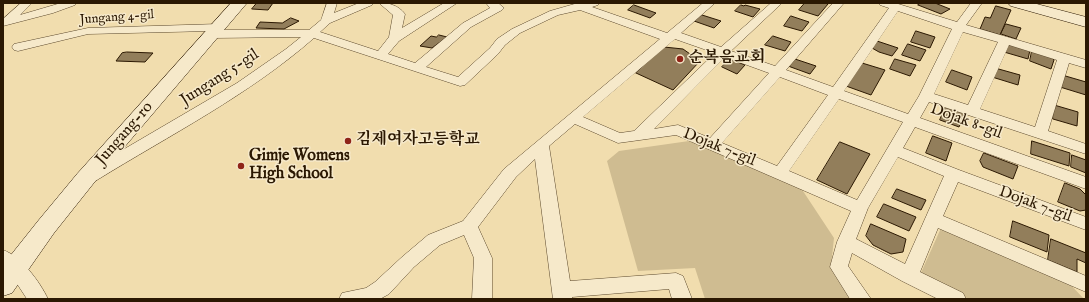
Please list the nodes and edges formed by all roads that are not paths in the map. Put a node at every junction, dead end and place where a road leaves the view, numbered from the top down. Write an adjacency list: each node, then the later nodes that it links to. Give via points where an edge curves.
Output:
1 (27, 3): 19 (street)
2 (71, 3): 19 (street, via 49,12)
3 (239, 3): 21 (street, Jungang-ro)
4 (332, 3): 17 (street)
5 (368, 3): 17 (street, Jungang 5-gil)
6 (384, 3): 24 (street, via 399,14)
7 (452, 3): 24 (street)
8 (594, 3): 14 (street)
9 (710, 3): 23 (street)
10 (777, 3): 27 (street)
11 (839, 3): 32 (street)
12 (977, 3): 20 (street)
13 (1016, 3): 18 (street)
14 (575, 4): 23 (street, Dojak 8-gil); 31 (street, Jungang 4-gil, via 516,31 460,82)
15 (494, 5): 31 (street)
16 (890, 5): 20 (street); 33 (street)
17 (326, 21): 22 (street, Jungang 5-gil)
18 (1086, 22)
19 (4, 23)
20 (959, 28): 25 (street); 34 (street)
21 (215, 30): 22 (street, Jungang 4-gil); 26 (street, Jungang 4-gil, via 88,31); 46 (street, Jungang-ro)
22 (311, 33): 28 (street, Jungang 4-gil); 46 (street, Jungang 5-gil, via 290,52 242,86)
23 (671, 36): 27 (street, Dojak 8-gil); 36 (street)
24 (395, 38): 28 (street)
25 (1004, 40): 29 (street); 35 (street)
26 (18, 47)
27 (723, 52): 32 (street, Dojak 8-gil); 39 (street)
28 (381, 55): 31 (street, Jungang 4-gil)
29 (1064, 58): 30 (street); 38 (street)
30 (1086, 64)
31 (417, 68)
32 (778, 71): 33 (street, Dojak 8-gil); 40 (street)
33 (836, 94): 37 (street, Dojak 8-gil); 44 (street)
34 (926, 96): 35 (street); 37 (street)
35 (973, 110): 38 (street)
36 (574, 118): 39 (street, Dojak 7-gil, via 618,138); 41 (street)
37 (910, 120): 43 (street); 47 (street, Dojak 8-gil)
38 (1040, 133): 42 (street)
39 (639, 135): 40 (street, Dojak 7-gil, via 678,130)
40 (713, 144): 44 (street, Dojak 7-gil)
41 (541, 145): 51 (street, via 510,173); 57 (street)
42 (1086, 149)
43 (895, 150): 45 (street, Dojak 7-gil); 48 (street)
44 (780, 173): 48 (street, Dojak 7-gil)
45 (953, 174): 49 (street); 50 (street, Dojak 7-gil)
46 (85, 180): 53 (street, Jungang-ro, via 46,228)
47 (1086, 183)
48 (860, 208): 52 (street)
49 (933, 219): 54 (street); 55 (street)
50 (1086, 224)
51 (469, 226): 59 (street, via 434,240 382,288 370,295); 60 (street, via 483,258)
52 (846, 242): 54 (street); 62 (street, via 840,267)
53 (9, 263): 56 (street, Jungang-ro); 58 (street)
54 (909, 276): 63 (street)
55 (1086, 284)
56 (3, 285)
57 (562, 295): 61 (street, via 676,281)
58 (38, 299)
59 (349, 299)
60 (482, 299)
61 (682, 299)
62 (861, 299)
63 (956, 299)

